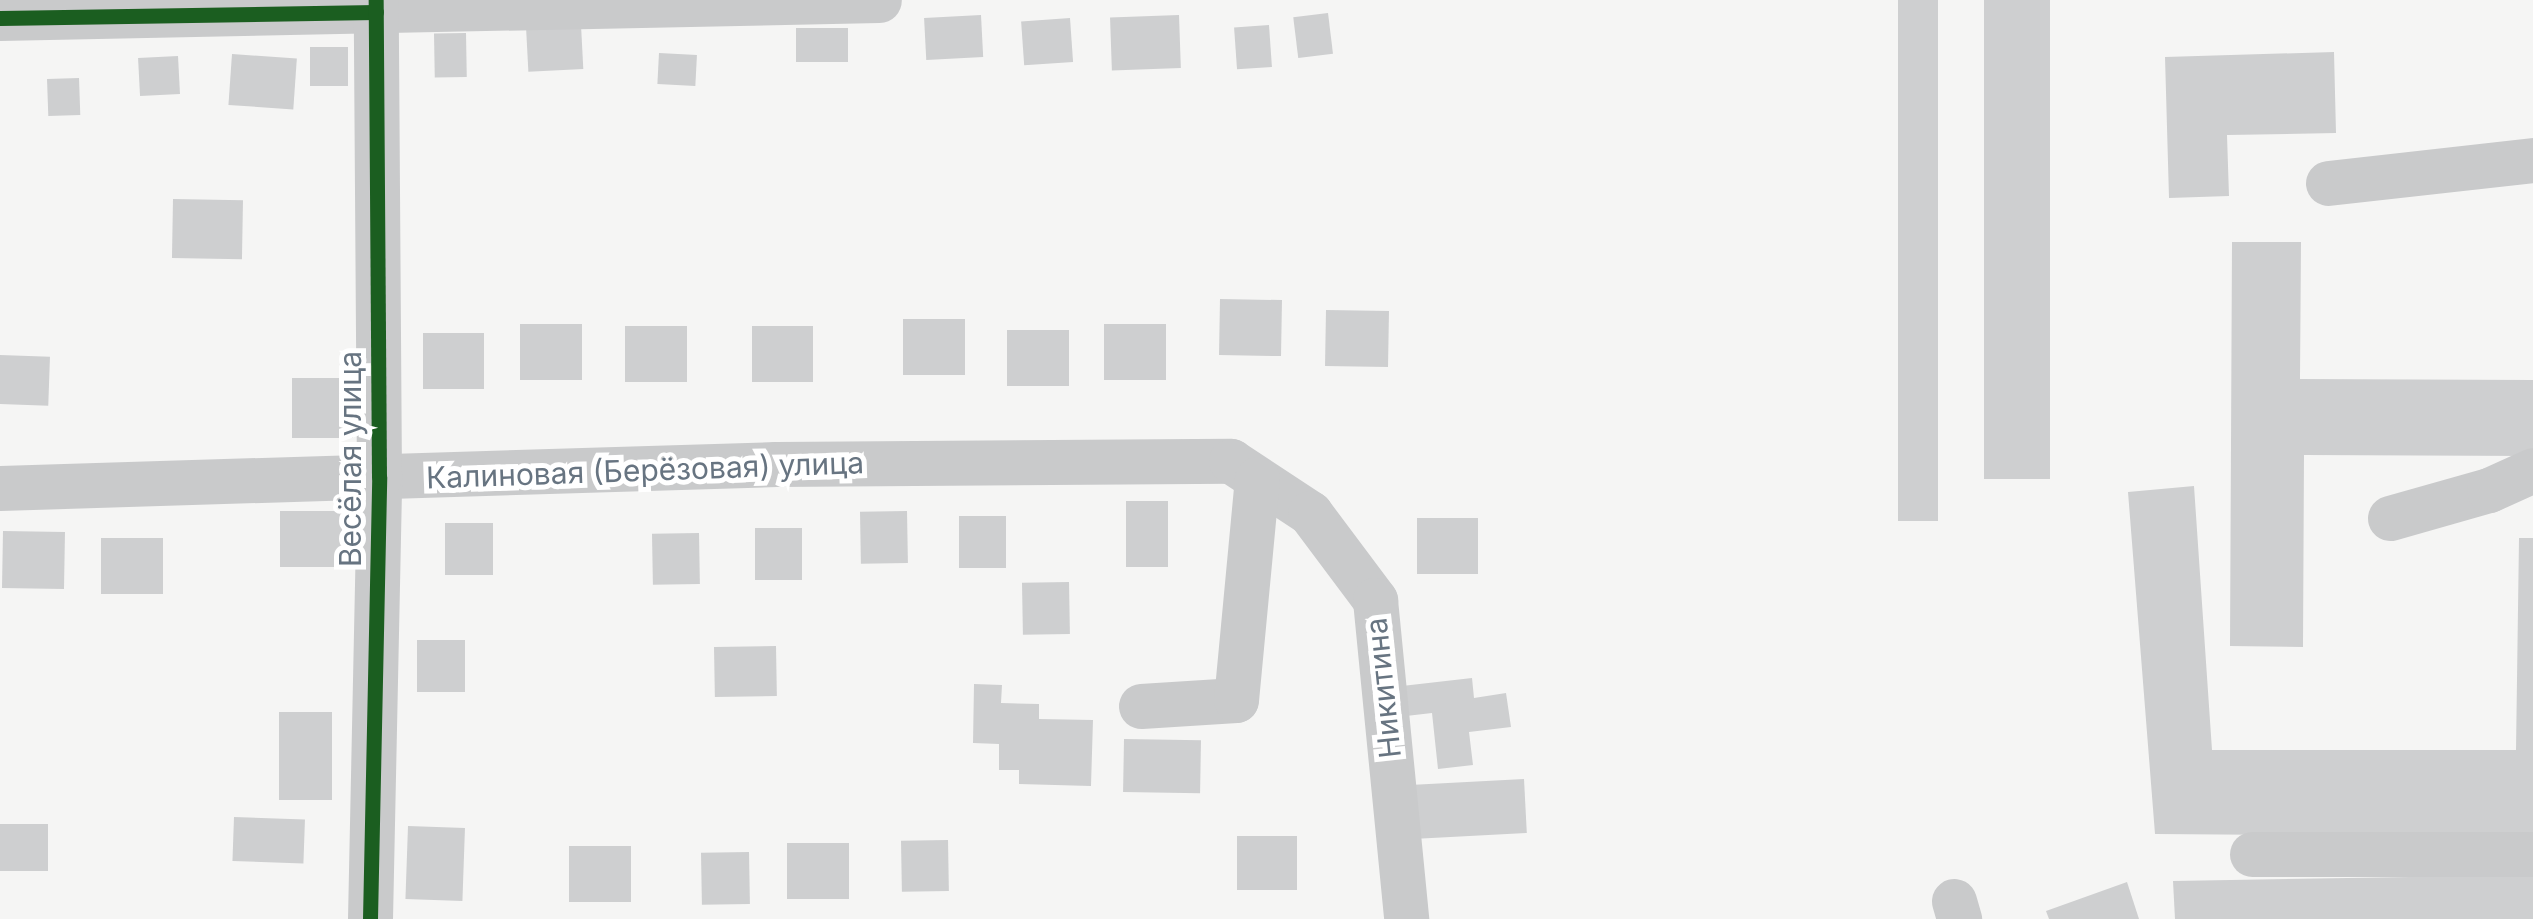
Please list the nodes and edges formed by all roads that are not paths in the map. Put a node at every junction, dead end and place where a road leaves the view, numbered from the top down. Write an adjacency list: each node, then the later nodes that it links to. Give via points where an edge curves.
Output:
1 (880, 0): 2 (street)
2 (376, 6): 3 (street); 8 (street, Весёлая улица)
3 (0, 18)
4 (2533, 160): 5 (street)
5 (2328, 183)
6 (1244, 470): 8 (street, Калиновая (Берёзовая) улица, via 776,464); 11 (street, via 1236,700); 15 (street, Никитина, via 1310,513 1375,600)
7 (2533, 470): 10 (street)
8 (379, 477): 9 (street, Калиновая (Берёзовая) улица); 14 (street, Весёлая улица)
9 (0, 488)
10 (2390, 518)
11 (1141, 706)
12 (2252, 854): 13 (street)
13 (2533, 854)
14 (370, 919)
15 (1406, 919)

